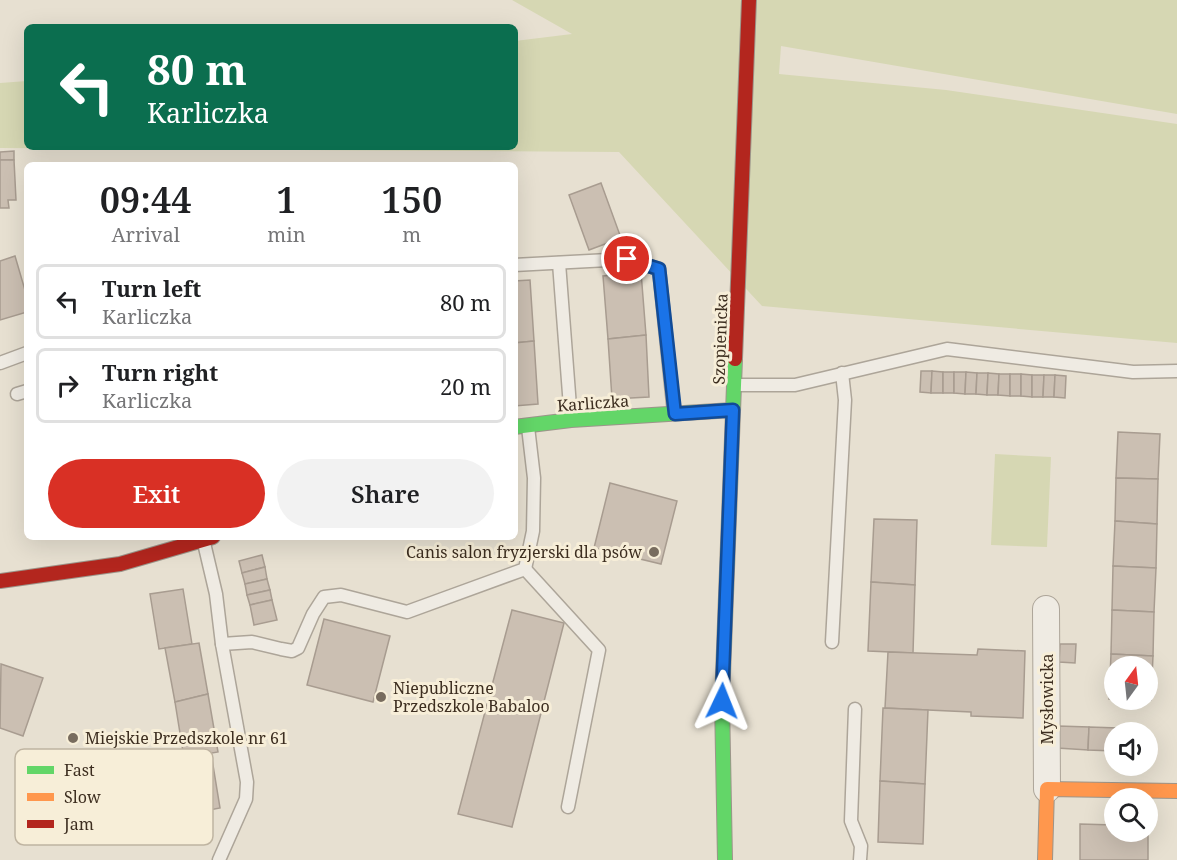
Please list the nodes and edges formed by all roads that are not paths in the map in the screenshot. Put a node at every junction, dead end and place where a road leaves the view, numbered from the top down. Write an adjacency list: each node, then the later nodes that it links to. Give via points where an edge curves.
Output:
1 (749, 0): 8 (street, Szopienicka)
2 (559, 263): 3 (lane); 10 (lane, via 627,259 659,269); 11 (lane)
3 (518, 265)
4 (24, 354): 5 (lane)
5 (0, 363)
6 (1177, 371): 7 (lane, via 1132,372 947,349)
7 (842, 373): 8 (lane, via 795,385); 18 (lane, via 845,400)
8 (734, 385): 9 (street, Szopienicka)
9 (733, 410): 10 (street, Karliczka); 25 (street, Szopienicka, via 722,701)
10 (675, 414): 11 (street, Karliczka)
11 (571, 420): 12 (street, Karliczka)
12 (521, 426): 15 (lane, via 534,478 533,531)
13 (204, 540): 16 (street, via 120,564)
14 (208, 540): 19 (lane)
15 (525, 569): 19 (lane, via 407,612 341,595 324,597 298,648 292,651 252,642); 23 (lane, via 599,650)
16 (0, 581)
17 (1046, 609): 21 (street, Mysłowicka)
18 (832, 642)
19 (222, 644): 24 (lane, via 247,782 246,799)
20 (855, 709): 26 (lane, via 851,821 861,846)
21 (1047, 789): 22 (street); 27 (street, Mysłowicka)
22 (1177, 791)
23 (568, 807)
24 (219, 860)
25 (725, 860)
26 (860, 860)
27 (1045, 860)

